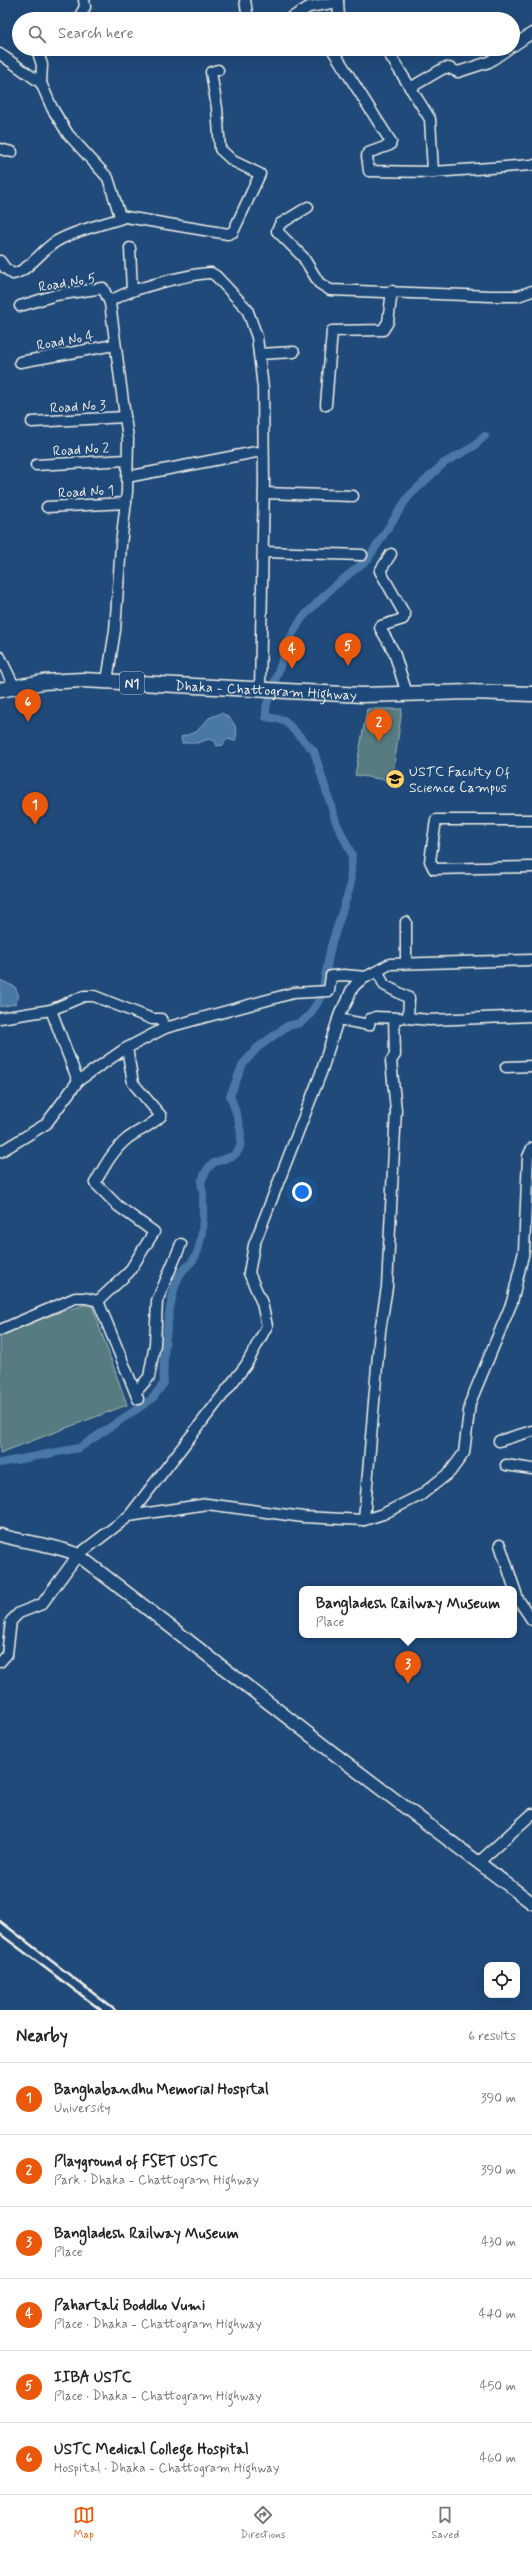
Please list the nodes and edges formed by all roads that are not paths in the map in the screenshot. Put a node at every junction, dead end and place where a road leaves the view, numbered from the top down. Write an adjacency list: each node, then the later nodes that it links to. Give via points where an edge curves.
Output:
1 (84, 0): 4 (street, via 85,7)
2 (245, 0): 5 (street)
3 (338, 1): 6 (street, via 309,7); 7 (street)
4 (82, 12)
5 (247, 12)
6 (301, 12)
7 (339, 12)
8 (532, 33): 9 (street)
9 (520, 41)
10 (0, 54): 16 (street)
11 (39, 56): 16 (street, via 42,65)
12 (336, 56): 21 (street, via 391,142 390,145 368,153 369,171)
13 (390, 56): 17 (street)
14 (498, 56): 17 (street, via 489,62 458,72 444,68)
15 (218, 70): 23 (street, via 211,72 220,149 234,161 260,174 233,232 228,234)
16 (41, 83): 23 (street, via 68,134 108,178 118,214)
17 (410, 88): 21 (street, via 430,119)
18 (0, 149): 19 (street)
19 (12, 152)
20 (532, 165): 21 (street)
21 (433, 172)
22 (308, 206): 27 (street, via 280,224 277,231 303,257 319,283 330,290)
23 (122, 218): 25 (street, via 57,241 30,262 22,272 13,274)
24 (130, 248): 26 (street)
25 (0, 261)
26 (132, 291): 29 (street, via 113,299); 33 (street, via 206,273 216,276 247,309 253,322)
27 (392, 291): 28 (street, via 518,296); 35 (street, via 388,322 383,330 332,331)
28 (532, 291)
29 (110, 304): 30 (street, Road No 5, via 103,288 56,295); 31 (street)
30 (20, 306)
31 (114, 345): 34 (street, Road No 4); 36 (street, via 120,362)
32 (294, 352): 33 (street)
33 (259, 354): 42 (street, via 263,388)
34 (20, 362)
35 (326, 405)
36 (125, 417): 37 (street, Road No 3); 39 (street)
37 (32, 422)
38 (256, 452): 41 (street)
39 (127, 460): 40 (street, Road No 2); 41 (street)
40 (36, 465)
41 (127, 477): 44 (street)
42 (264, 493): 43 (street); 46 (street)
43 (353, 496)
44 (126, 503): 45 (street, Road No 1); 50 (street, via 115,630)
45 (47, 507)
46 (264, 552): 48 (street); 52 (street)
47 (391, 554): 53 (street, via 380,571 405,615 403,619 380,628 394,652)
48 (362, 555)
49 (0, 657): 51 (street)
50 (107, 681): 51 (highway, Dhaka - Chattogram Highway / N1, via 61,680); 52 (highway, Dhaka - Chattogram Highway / N1)
51 (4, 689)
52 (267, 690): 53 (highway, Dhaka - Chattogram Highway / N1, via 362,695)
53 (407, 694): 54 (highway, Dhaka - Chattogram Highway / N1)
54 (532, 694)
55 (532, 820): 56 (street, via 436,820 430,862 434,869)
56 (532, 867)
57 (406, 922): 59 (street)
58 (532, 960): 59 (street)
59 (406, 963): 60 (street, via 390,964)
60 (378, 971): 61 (street); 66 (street, via 384,985 409,998)
61 (366, 977): 67 (street, via 355,983 349,992); 68 (street, via 344,974 331,976 329,991 293,993)
62 (52, 1010): 64 (street); 68 (street, via 84,996 94,996 152,1019 161,1019); 72 (street)
63 (532, 1016): 66 (street, via 429,1020)
64 (0, 1018)
65 (394, 1018): 66 (street); 67 (street, via 372,1018 369,1025); 83 (street, via 395,1054 391,1061 396,1110 387,1288 380,1331)
66 (408, 1018)
67 (338, 1020): 82 (street, via 321,1073 254,1245 249,1273 262,1303 267,1326 246,1365)
68 (165, 1028): 69 (street)
69 (128, 1048): 72 (street); 76 (street, via 133,1083 161,1116 150,1126 129,1137 115,1150 95,1183 118,1206 154,1232 129,1272)
70 (532, 1066): 71 (street)
71 (506, 1067)
72 (78, 1081): 73 (street, via 46,1124)
73 (0, 1152)
74 (531, 1154): 83 (street, via 524,1251 512,1302 470,1403 464,1454 450,1472 421,1495 383,1514)
75 (181, 1244): 76 (street, via 157,1301 155,1344 149,1377 137,1396)
76 (98, 1301): 77 (street, via 75,1298)
77 (0, 1330)
78 (532, 1431): 79 (street)
79 (499, 1441)
80 (506, 1465): 81 (street)
81 (532, 1469)
82 (129, 1516): 83 (street, via 207,1504 303,1517); 86 (street)
83 (364, 1520)
84 (1, 1536): 86 (main road, via 65,1549)
85 (500, 1545): 87 (street)
86 (78, 1555): 90 (street, via 42,1604 19,1613 11,1621 7,1654); 92 (main road, via 322,1745)
87 (514, 1586)
88 (517, 1596): 89 (street)
89 (532, 1620)
90 (0, 1662)
91 (532, 1814): 92 (street)
92 (479, 1862): 93 (main road)
93 (532, 1903)

